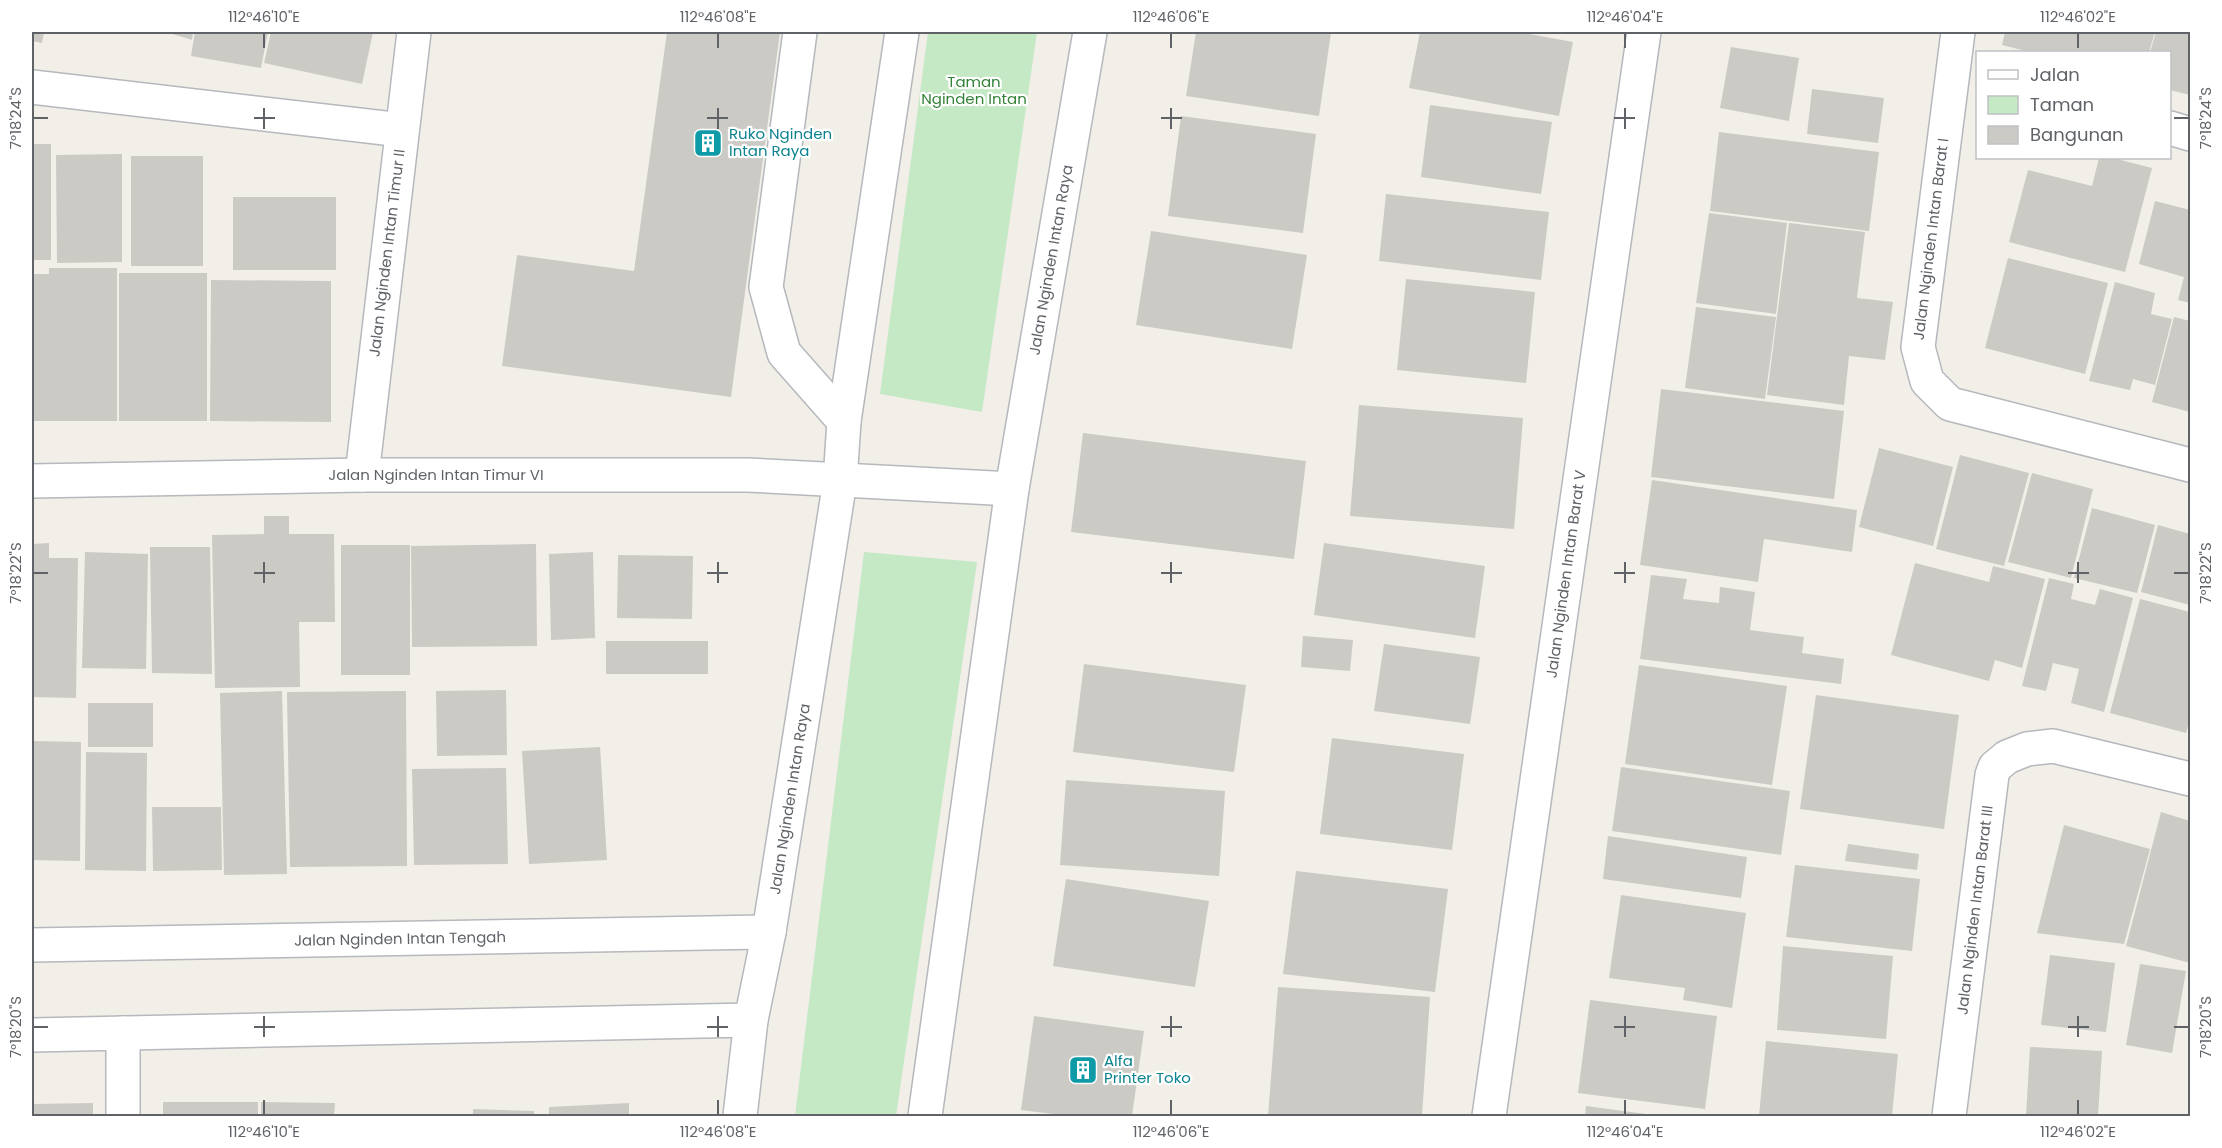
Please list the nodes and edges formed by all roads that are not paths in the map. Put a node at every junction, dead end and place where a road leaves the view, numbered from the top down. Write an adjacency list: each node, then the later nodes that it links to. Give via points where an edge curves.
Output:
1 (414, 32): 10 (street, Jalan Nginden Intan Timur II)
2 (800, 32): 12 (street, via 766,287 784,353)
3 (902, 32): 12 (street, Jalan Nginden Intan Raya)
4 (1090, 32): 17 (street, Jalan Nginden Intan Raya)
5 (1644, 32): 27 (street, Jalan Nginden Intan Barat V)
6 (1958, 32): 7 (street, Jalan Nginden Intan Barat I)
7 (1964, 74): 13 (street, Jalan Nginden Intan Barat I, via 1918,347 1927,381 1950,404)
8 (32, 87): 10 (street)
9 (2171, 129): 11 (street)
10 (402, 130): 14 (street, Jalan Nginden Intan Timur II)
11 (2190, 134)
12 (844, 421): 16 (street, Jalan Nginden Intan Raya)
13 (2190, 465)
14 (362, 475): 15 (street, Jalan Nginden Intan Timur VI); 16 (street, Jalan Nginden Intan Timur VI, via 748,476)
15 (32, 481)
16 (840, 481): 17 (street); 19 (street, Jalan Nginden Intan Raya)
17 (1011, 489): 26 (street, Jalan Nginden Intan Raya)
18 (2190, 779): 28 (street, Jalan Nginden Intan Barat III, via 2053,746 2027,749 1995,767)
19 (769, 932): 20 (street, Jalan Nginden Intan Tengah); 21 (street, Jalan Nginden Intan Raya)
20 (32, 945)
21 (751, 1020): 22 (street); 25 (street, Jalan Nginden Intan Raya)
22 (123, 1033): 23 (street); 24 (street)
23 (32, 1035)
24 (123, 1116)
25 (740, 1116)
26 (925, 1116)
27 (1489, 1116)
28 (1949, 1116)

